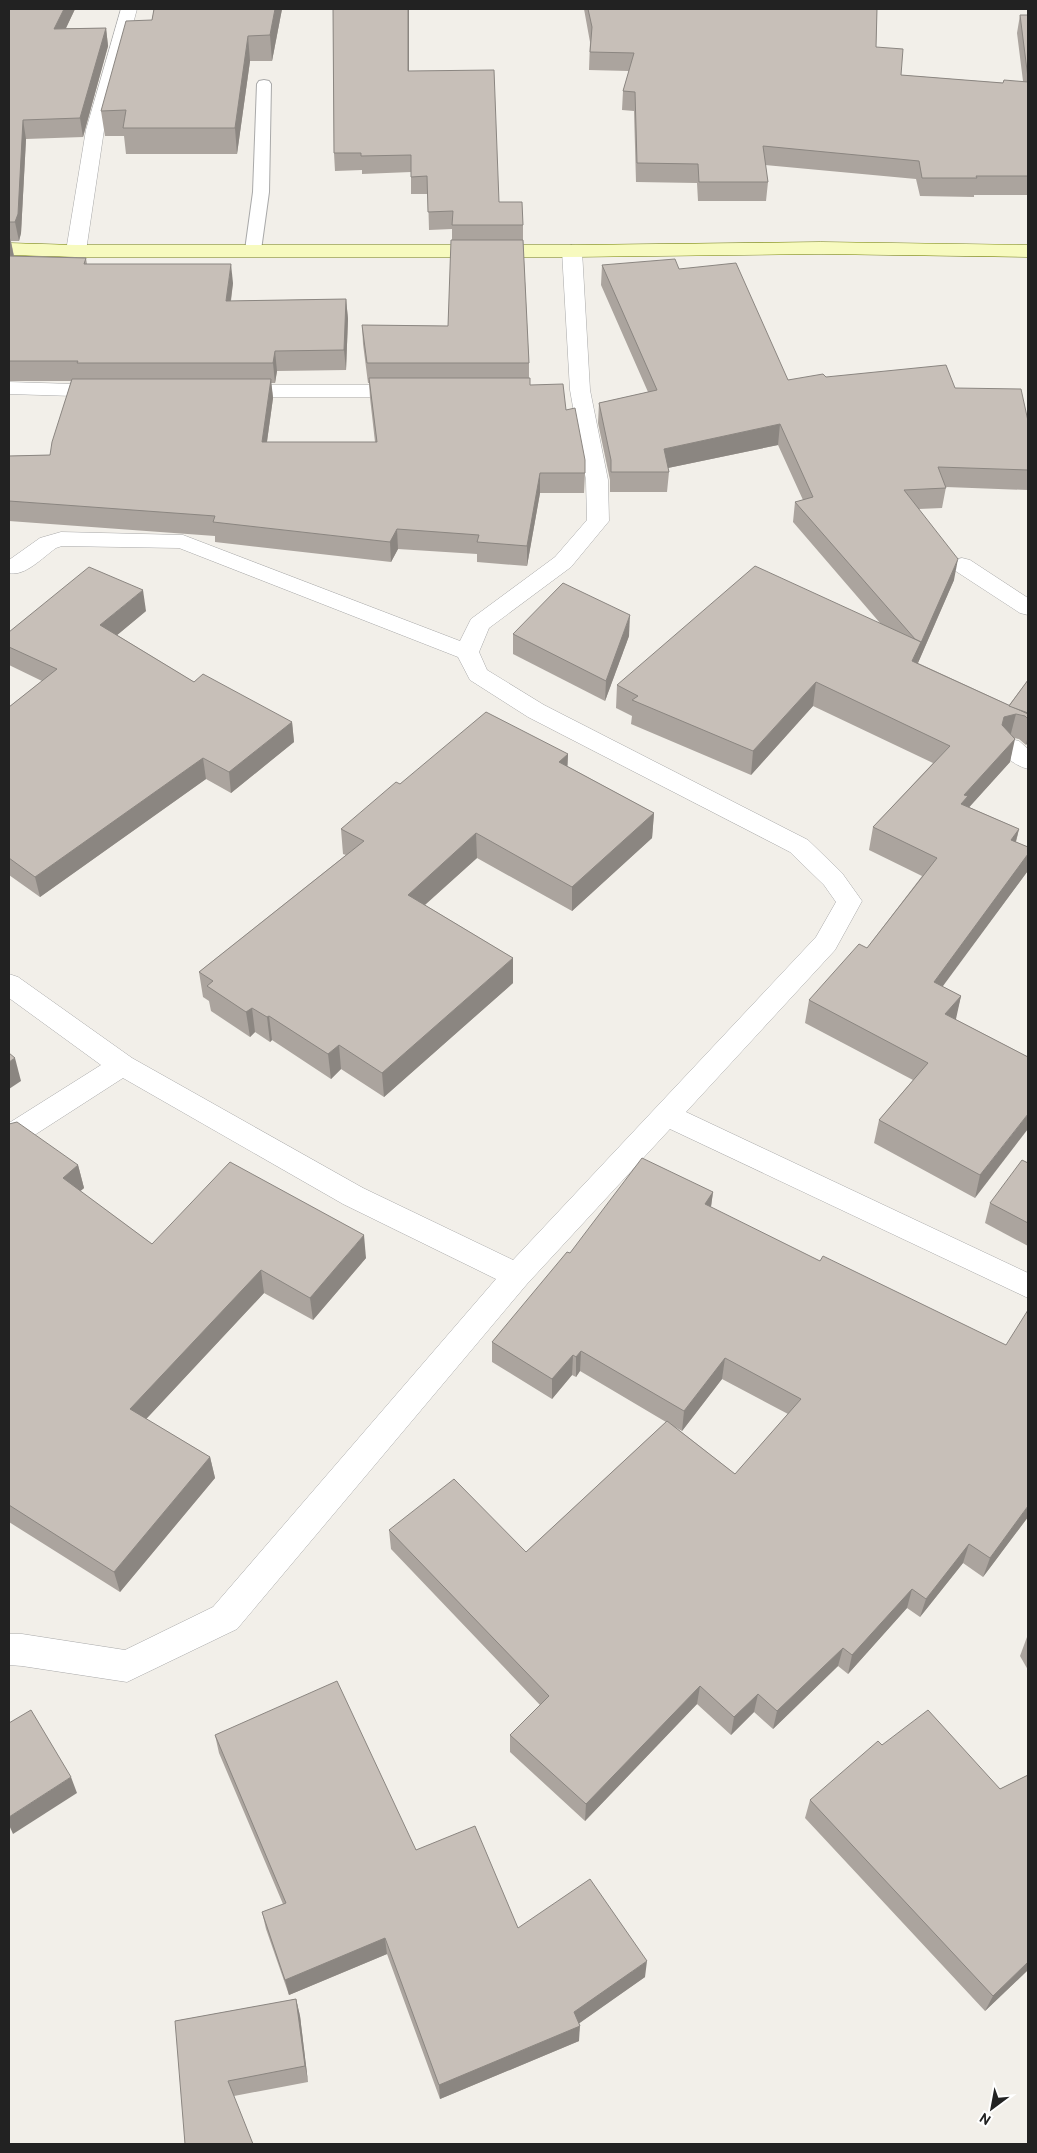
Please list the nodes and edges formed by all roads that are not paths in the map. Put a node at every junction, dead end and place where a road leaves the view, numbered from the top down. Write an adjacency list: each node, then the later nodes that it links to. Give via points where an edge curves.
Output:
1 (129, 9): 6 (street, via 95,130)
2 (264, 84): 4 (lane, via 261,192)
3 (9, 249): 6 (street)
4 (253, 250): 6 (street); 7 (street)
5 (1028, 250): 7 (street)
6 (76, 251)
7 (572, 251): 15 (street, via 570,390 597,480 598,521 563,562 479,624)
8 (9, 388): 9 (street)
9 (124, 391)
10 (219, 391): 11 (street)
11 (423, 391)
12 (962, 565): 14 (street)
13 (14, 567): 15 (street, via 48,543 61,539 184,542)
14 (1028, 608)
15 (468, 652): 18 (street, via 478,675 536,711 799,846 833,878 849,901 826,943)
16 (9, 984): 17 (street)
17 (122, 1065): 19 (street); 20 (street, via 353,1196)
18 (666, 1115): 20 (street); 21 (street)
19 (9, 1137)
20 (517, 1275): 22 (street, via 225,1618 127,1666)
21 (1028, 1286)
22 (9, 1650)

